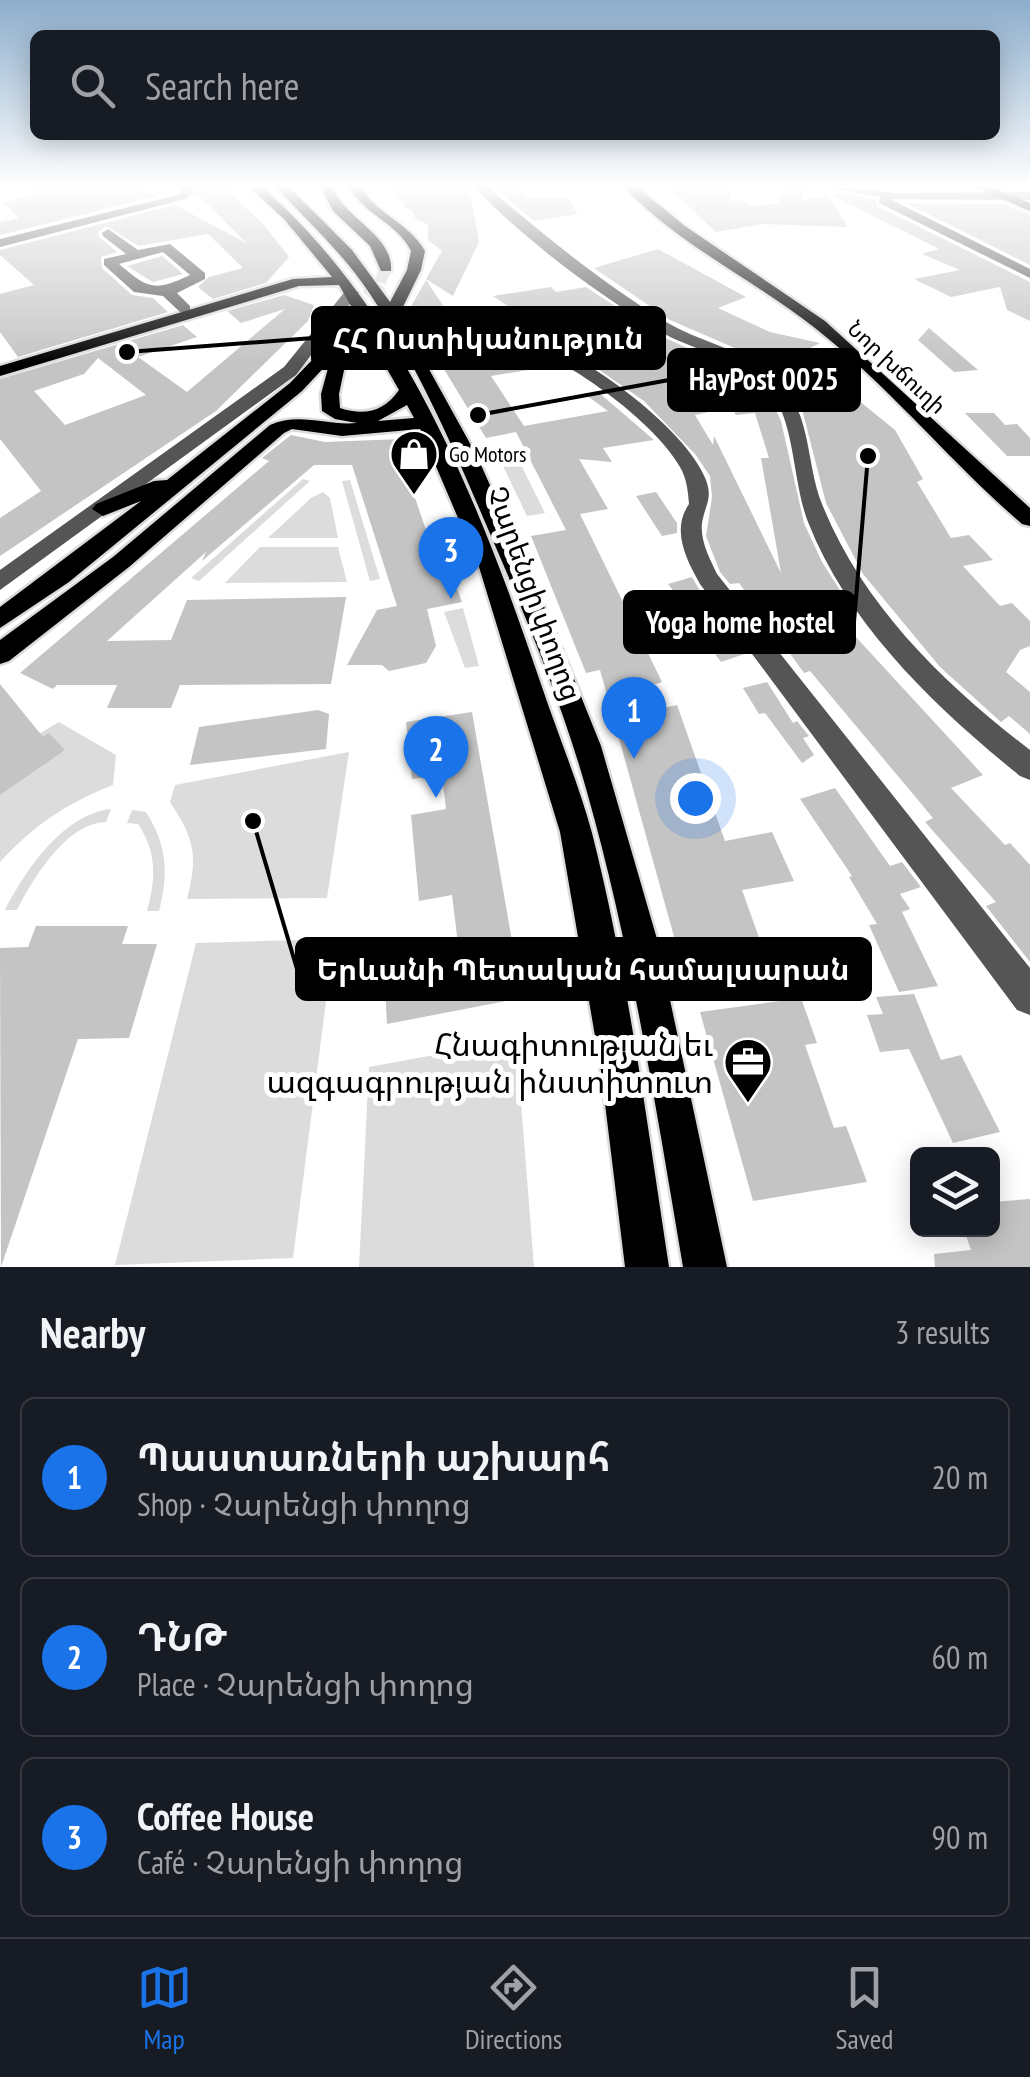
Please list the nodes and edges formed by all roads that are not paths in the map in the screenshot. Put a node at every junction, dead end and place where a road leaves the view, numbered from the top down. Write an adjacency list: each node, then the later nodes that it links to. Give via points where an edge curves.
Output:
1 (123, 245): 11 (street)
2 (313, 245): 12 (main road, Չարենցի փողոց)
3 (340, 245): 18 (main road, Չարենցի փողոց)
4 (376, 245): 5 (main road, via 386,268)
5 (389, 245)
6 (401, 245): 15 (main road)
7 (416, 245): 15 (main road, via 418,259)
8 (547, 245): 33 (street, via 669,330 777,387 810,501 875,620)
9 (703, 245): 28 (main road, Նոր խճուղի, via 844,344)
10 (973, 245): 13 (street)
11 (136, 255): 16 (street, via 109,262 140,289); 16 (street, via 166,248 200,276)
12 (325, 257): 14 (main road, Չարենցի փողոց); 17 (main road, via 290,278)
13 (1030, 274)
14 (348, 286): 23 (main road, via 298,282); 24 (main road, Չարենցի փողոց); 27 (street, via 290,371)
15 (403, 290): 18 (main road)
16 (167, 292): 17 (street)
17 (184, 309): 22 (main road)
18 (390, 316): 21 (main road, Չարենցի փողոց)
19 (460, 330): 34 (street, via 499,330 564,360 652,423 688,463 699,485 694,552 708,578)
20 (424, 336): 21 (street)
21 (404, 340): 36 (main road, Չարենցի փողոց, via 456,431 567,690 613,830)
22 (0, 363)
23 (0, 371)
24 (406, 393): 25 (main road, Չարենցի փողոց); 26 (main road, via 400,405 380,416 331,411 342,339 296,387)
25 (425, 423): 29 (main road, via 277,428); 35 (main road, Չարենցի փողոց, via 490,566 576,832)
26 (188, 474): 27 (main road); 29 (main road); 31 (main road)
27 (103, 509): 30 (street)
28 (1030, 518)
29 (148, 535): 32 (main road)
30 (0, 582)
31 (0, 619)
32 (0, 654)
33 (1030, 768)
34 (1030, 997)
35 (620, 1071): 36 (main road, via 640,1063); 37 (main road, Չարենցի փողոց)
36 (669, 1071): 38 (main road, Չարենցի փողոց)
37 (648, 1267)
38 (705, 1267)

